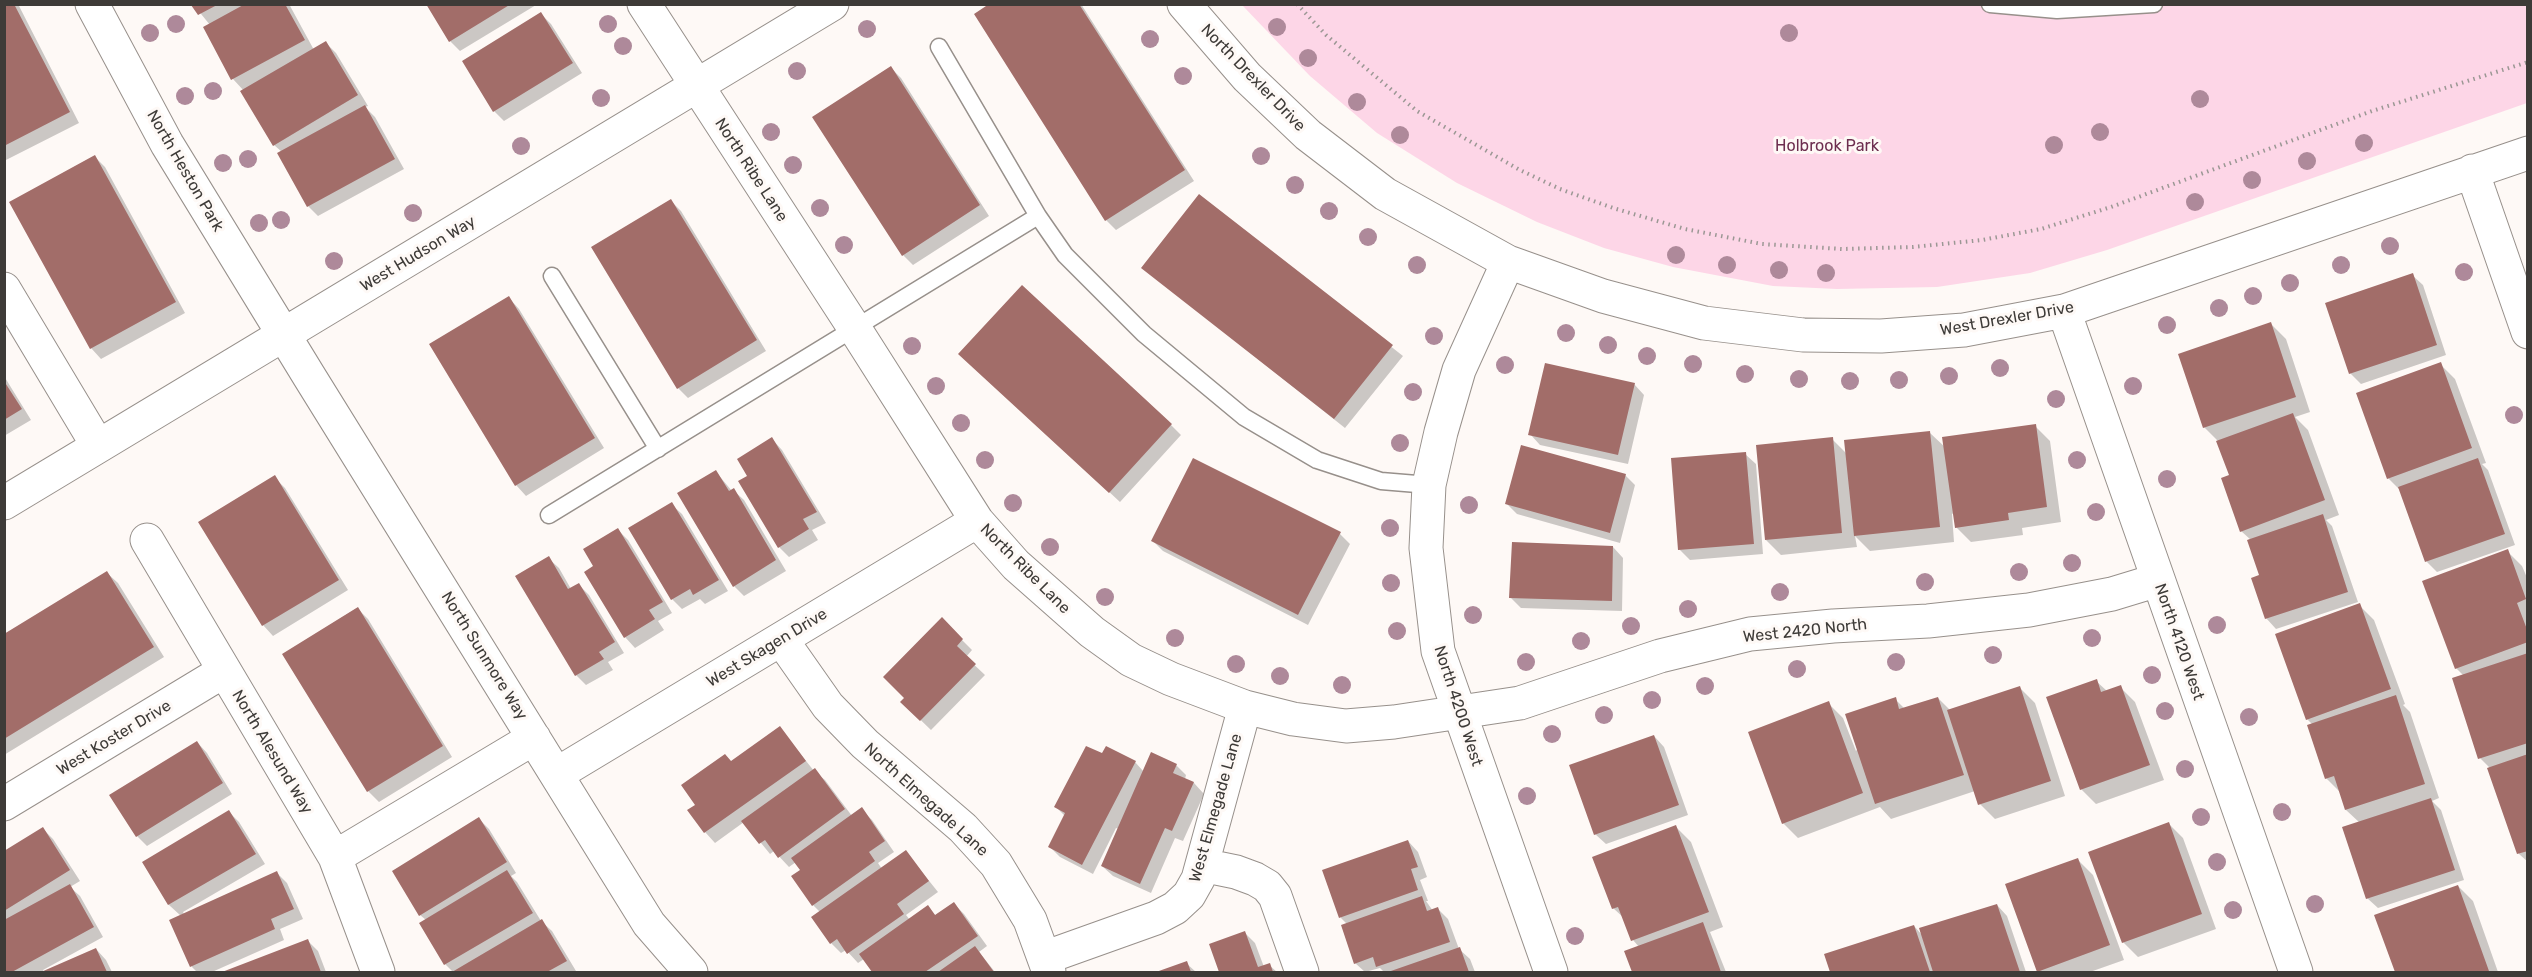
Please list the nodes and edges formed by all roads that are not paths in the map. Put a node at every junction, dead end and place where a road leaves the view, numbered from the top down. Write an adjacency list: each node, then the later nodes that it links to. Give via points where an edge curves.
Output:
1 (92, 4): 18 (street, North Heston Park, via 167,144)
2 (644, 4): 8 (street, North Ribe Lane)
3 (832, 4): 8 (street, West Hudson Way)
4 (1184, 4): 12 (street, North Drexler Drive, via 1247,77 1308,135 1384,194)
5 (1990, 4): 6 (lane, via 2057,10)
6 (2154, 4)
7 (939, 47): 11 (lane)
8 (696, 85): 16 (street, North Ribe Lane); 18 (street, West Hudson Way)
9 (2528, 153): 10 (street, West Drexler Drive)
10 (2472, 171): 15 (street, West Drexler Drive); 17 (street)
11 (1038, 216): 16 (lane); 21 (lane, via 1065,255 1144,334 1244,417 1317,460 1381,481)
12 (1508, 262): 15 (street, West Drexler Drive, via 1603,296 1704,323 1803,335 1881,336 1964,330); 21 (street, North 4200 West, via 1459,370)
13 (552, 276): 20 (lane)
14 (4, 289): 19 (street)
15 (2064, 311): 26 (street, North 4120 West)
16 (855, 329): 20 (lane); 24 (street, North Ribe Lane)
17 (2528, 332)
18 (284, 335): 19 (street, West Hudson Way); 31 (street, North Sunmore Way)
19 (98, 446): 22 (street, West Hudson Way)
20 (658, 450): 23 (lane)
21 (1429, 485): 30 (street, North 4200 West, via 1426,548 1432,607 1438,651)
22 (4, 503)
23 (549, 515)
24 (977, 521): 27 (street, West Skagen Drive); 29 (street, North Ribe Lane, via 1057,603 1131,660)
25 (147, 540): 28 (street, North Alesund Way)
26 (2158, 580): 30 (street, West 2420 North, via 2112,594 2030,610 1750,634 1660,656 1520,703); 41 (street, North 4120 West)
27 (781, 639): 32 (street, West Skagen Drive); 36 (street, North Elmegade Lane, via 828,706 865,744 963,828 996,864 1030,920)
28 (224, 671): 33 (street, West Koster Drive); 34 (street, North Alesund Way)
29 (1245, 707): 30 (street, North Ribe Lane, via 1346,726); 35 (street, West Elmegade Lane)
30 (1459, 712): 40 (street, North 4200 West)
31 (534, 738): 32 (street, North Sunmore Way); 34 (street)
32 (556, 774): 38 (street, North Sunmore Way, via 650,924)
33 (4, 804)
34 (335, 857): 37 (street, North Alesund Way)
35 (1202, 865): 36 (street, West Elmegade Lane, via 1189,895 1175,908); 39 (street, via 1236,872 1268,886)
36 (1047, 965)
37 (378, 972)
38 (690, 972)
39 (1302, 972)
40 (1551, 972)
41 (2295, 972)

